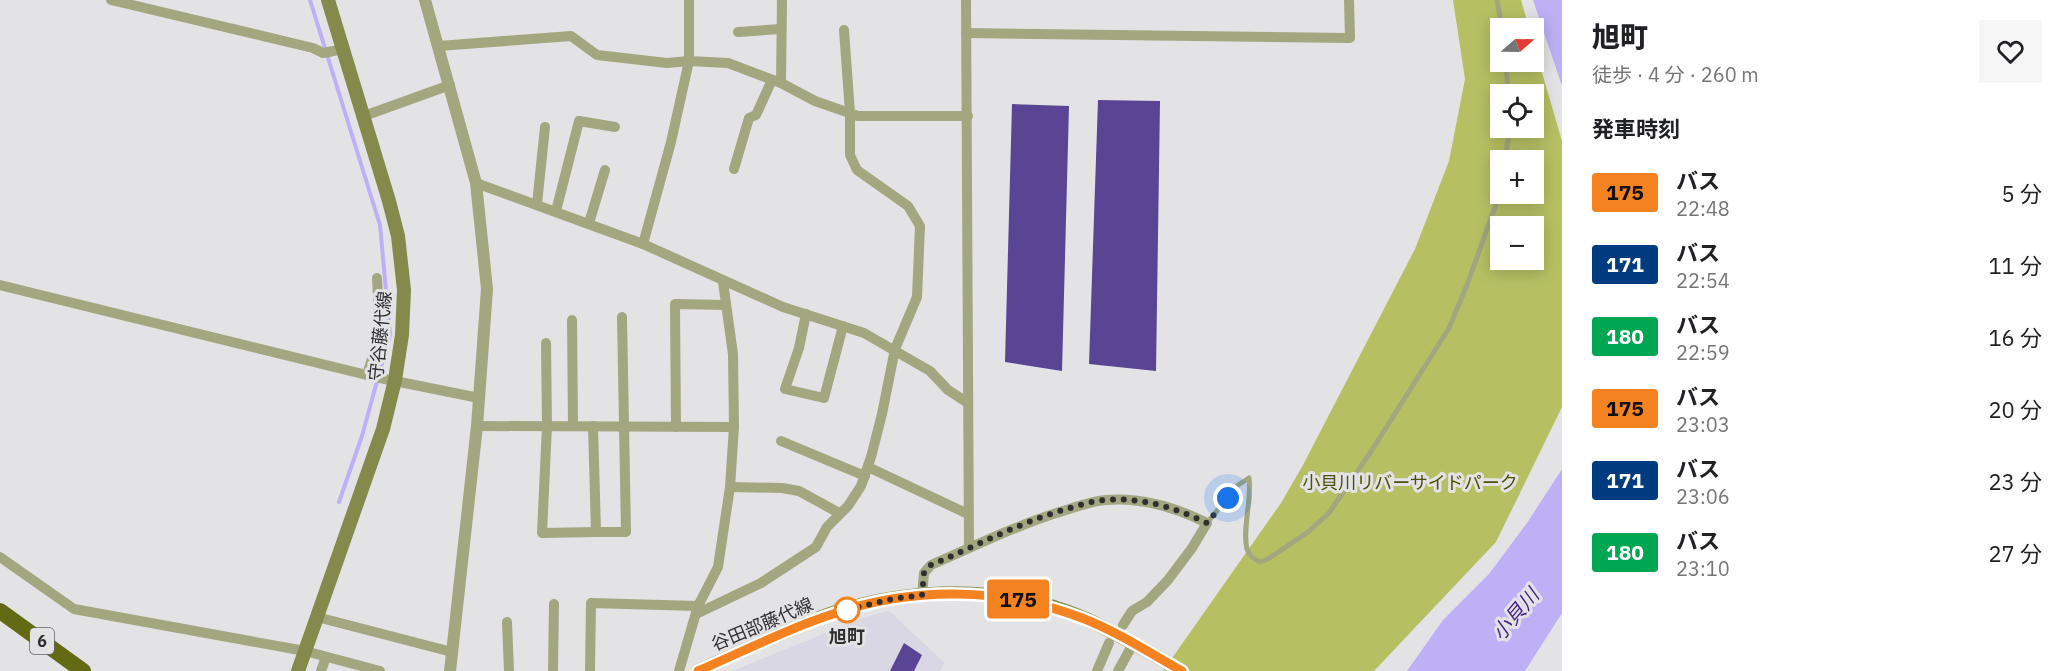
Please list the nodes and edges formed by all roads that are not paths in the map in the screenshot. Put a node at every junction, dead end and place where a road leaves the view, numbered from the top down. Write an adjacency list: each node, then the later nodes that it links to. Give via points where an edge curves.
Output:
1 (111, 0): 15 (street, via 323,53)
2 (328, 0): 15 (main road, 守谷藤代線)
3 (425, 0): 14 (street)
4 (689, 0): 16 (street)
5 (782, 0): 10 (street)
6 (966, 0): 13 (street)
7 (1349, 0): 13 (street, via 1350,38)
8 (1497, 0): 9 (lane)
9 (1500, 18)
10 (782, 29): 12 (street); 17 (street)
11 (844, 30): 19 (street)
12 (738, 32)
13 (966, 33): 21 (street)
14 (439, 46): 16 (street, via 571,36 597,55 667,63); 18 (street)
15 (344, 49): 20 (main road, 守谷藤代線)
16 (689, 61): 17 (street, via 728,63); 31 (street)
17 (777, 81): 19 (street, via 815,101); 24 (street, via 756,115 749,118)
18 (450, 86): 20 (street); 26 (street)
19 (850, 113): 21 (street); 41 (street, via 850,155 857,170 908,206 920,226 917,297)
20 (364, 116): 43 (main road, 守谷藤代線, via 398,236 404,290)
21 (968, 116): 45 (street)
22 (545, 127): 27 (street)
23 (615, 127): 29 (street, via 579,121)
24 (734, 169)
25 (605, 170): 30 (street)
26 (477, 183): 27 (street); 44 (street, via 487,289)
27 (537, 204): 29 (street)
28 (1496, 204): 58 (lane, via 1449,328 1329,513 1308,532 1260,561 1252,558 1247,549 1249,478 1238,485)
29 (556, 211): 30 (street)
30 (589, 224): 31 (street)
31 (643, 244): 33 (street)
32 (377, 278): 42 (street, via 380,333)
33 (723, 282): 35 (street); 36 (street)
34 (0, 285): 42 (street)
35 (726, 305): 51 (street, via 675,304); 52 (street, via 733,354)
36 (806, 314): 39 (street); 39 (street, via 785,389 824,398)
37 (622, 317): 50 (street)
38 (572, 320): 48 (street)
39 (843, 326): 41 (street)
40 (546, 343): 47 (street)
41 (895, 349): 45 (street, via 930,371); 54 (street)
42 (367, 375): 43 (street)
43 (395, 380): 44 (street); 66 (main road, 守谷藤代線, via 383,429)
44 (479, 398): 46 (street)
45 (968, 403): 57 (street)
46 (477, 426): 47 (street); 72 (street)
47 (547, 426): 48 (street); 59 (street, via 542,533)
48 (573, 426): 49 (street)
49 (593, 426): 50 (street); 59 (street)
50 (626, 426): 51 (street); 59 (street, via 626,532)
51 (676, 427): 52 (street)
52 (734, 427): 55 (street)
53 (781, 441): 54 (street)
54 (866, 471): 56 (street, via 861,486); 57 (street)
55 (730, 487): 56 (street, via 799,491); 64 (street, via 717,567)
56 (839, 513): 64 (street, via 816,547 761,583)
57 (968, 514): 60 (street)
58 (1207, 523): 60 (street, via 1163,505 1104,500 1048,515); 68 (street, via 1168,580 1132,611)
59 (596, 532)
60 (969, 548): 62 (street, via 931,565 924,573)
61 (0, 557): 71 (street, via 74,609)
62 (922, 595): 70 (main road, 谷田部藤代線, via 989,595 1038,603 1085,619); 83 (main road, 谷田部藤代線, via 837,612)
63 (554, 604): 80 (street)
64 (697, 610): 81 (street, via 591,603); 82 (street)
65 (0, 611): 74 (highway, 6)
66 (317, 617): 71 (main road, 守谷藤代線); 72 (street)
67 (507, 622): 79 (street)
68 (1123, 625)
69 (1109, 643): 84 (street)
70 (1133, 644): 85 (street); 86 (main road, 谷田部藤代線)
71 (305, 651): 73 (street); 75 (main road, 守谷藤代線)
72 (452, 652): 78 (street)
73 (326, 657): 76 (street); 77 (street)
74 (83, 671)
75 (298, 671)
76 (321, 671)
77 (380, 671)
78 (450, 671)
79 (509, 671)
80 (553, 671)
81 (590, 671)
82 (679, 671)
83 (698, 671)
84 (1097, 671)
85 (1118, 671)
86 (1182, 671)

